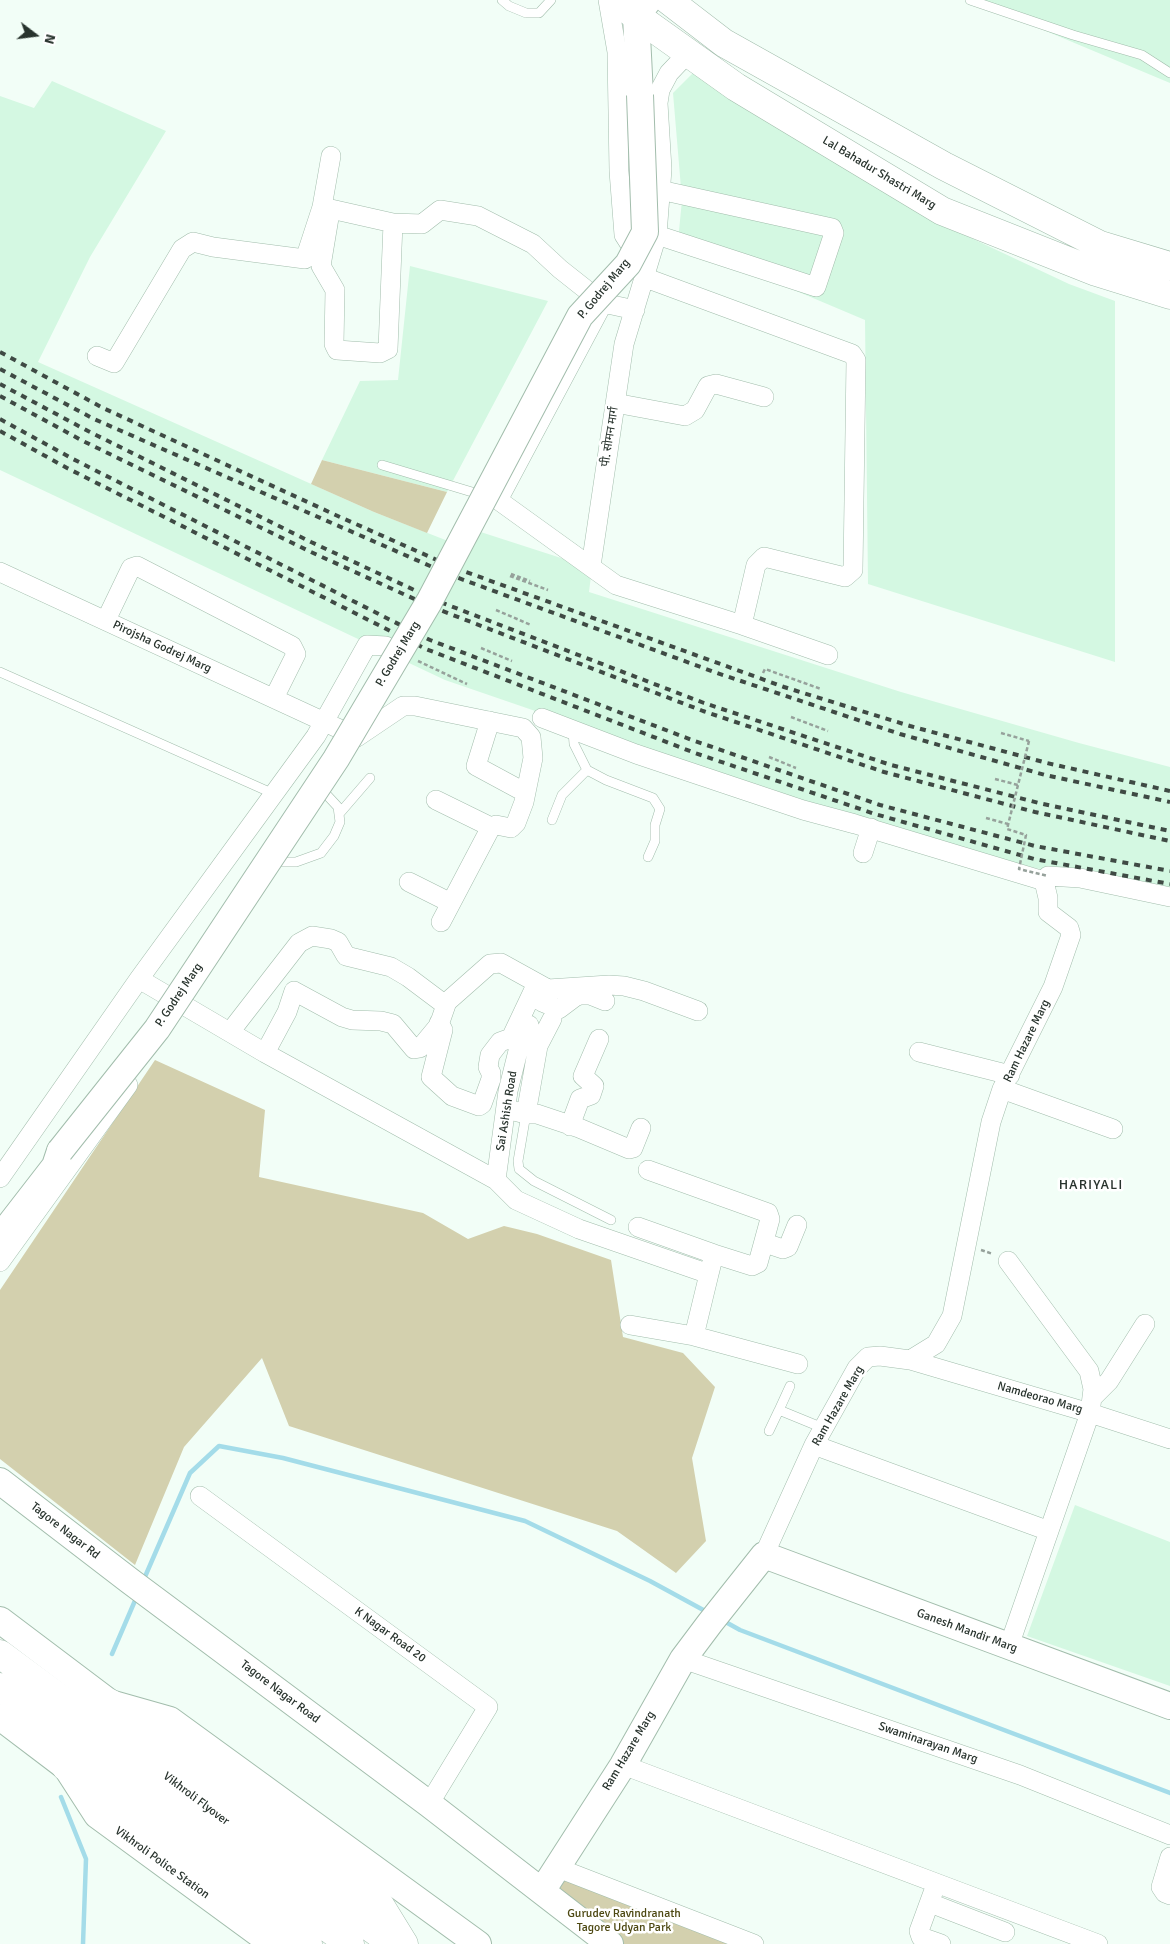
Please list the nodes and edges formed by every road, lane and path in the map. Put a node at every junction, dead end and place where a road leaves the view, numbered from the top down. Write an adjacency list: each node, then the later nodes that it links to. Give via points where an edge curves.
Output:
1 (502, 0): 2 (lane, via 526,13 539,13)
2 (551, 0)
3 (608, 0): 16 (street, via 617,52 619,170 624,235 638,255)
4 (614, 0): 7 (main road, Lal Bahadur Shastri Marg)
5 (668, 0): 15 (main road, via 724,43 944,166 1100,245)
6 (970, 0): 9 (lane, via 1142,55)
7 (642, 8): 8 (main road, Lal Bahadur Shastri Marg); 95 (street, P. Godrej Marg, bridge, via 640,95 645,232 628,264 580,316 429,602 336,759 157,1029)
8 (688, 53): 11 (street, via 669,73 659,97); 17 (main road, Lal Bahadur Shastri Marg, via 736,86 942,211 1096,272)
9 (1170, 73)
10 (331, 156): 12 (street)
11 (660, 190): 14 (street); 14 (street, via 832,228 834,234 816,287)
12 (327, 208): 13 (street); 13 (street, via 321,266 335,290 334,344 337,350 380,353 388,349); 20 (street, via 305,259 193,242 182,250 114,363)
13 (393, 223): 18 (street, via 422,224 440,210 478,216 532,244)
14 (657, 235): 16 (street)
15 (1170, 266)
16 (646, 278): 19 (street, पी. सोमन मार्ग); 32 (street, via 852,354 856,360 853,570 845,577 764,558 756,565)
17 (1170, 295)
18 (603, 303): 19 (street); 24 (street)
19 (635, 310): 22 (street, पी. सोमन मार्ग, via 624,344)
20 (97, 356)
21 (764, 397): 22 (street, via 716,384 708,386 695,410 685,416)
22 (615, 403): 25 (street, पी. सोमन मार्ग)
23 (382, 465): 24 (lane)
24 (498, 500): 25 (street)
25 (590, 566): 32 (street, via 616,585)
26 (0, 572): 30 (street, Pirojsha Godrej Marg)
27 (530, 581): 28 (path, via 511,575)
28 (548, 590)
29 (496, 610): 31 (path)
30 (106, 620): 42 (street, Pirojsha Godrej Marg); 42 (street, via 131,568 136,566 292,646 296,654)
31 (531, 625)
32 (742, 625): 35 (street)
33 (386, 646): 45 (street, via 368,645)
34 (481, 648): 36 (path)
35 (828, 655)
36 (512, 661)
37 (423, 664): 40 (path)
38 (0, 672): 59 (lane)
39 (763, 673): 41 (path, via 765,669)
40 (467, 684)
41 (821, 688)
42 (274, 698): 45 (street, Pirojsha Godrej Marg)
43 (790, 717): 48 (path)
44 (542, 718): 47 (street)
45 (325, 721): 50 (street, Pirojsha Godrej Marg); 59 (street)
46 (490, 721): 50 (street, via 403,706); 58 (street, via 523,728 531,737 533,758); 58 (street, via 468,763)
47 (574, 730): 53 (lane, via 574,744); 66 (street, via 803,810)
48 (828, 731)
49 (1001, 733): 56 (path, bridge, via 1029,741)
50 (357, 737): 57 (street, via 356,746)
51 (769, 757): 52 (path)
52 (796, 768)
53 (587, 770): 63 (lane, via 562,795); 68 (lane, via 653,798 660,809 655,825 656,841)
54 (370, 778): 61 (lane)
55 (995, 779): 56 (path)
56 (1018, 785): 64 (path, bridge)
57 (325, 793): 61 (lane, via 338,807); 69 (street)
58 (526, 793): 65 (street, via 516,823 511,828)
59 (274, 794): 76 (street)
60 (436, 800): 65 (street)
61 (339, 814): 69 (lane, via 340,822 334,836 321,853 296,862)
62 (986, 818): 64 (path)
63 (552, 820)
64 (1008, 824): 70 (path, bridge, via 1007,829 1026,835 1018,869)
65 (491, 827): 73 (street)
66 (872, 828): 67 (street); 70 (street)
67 (863, 853)
68 (648, 857)
69 (279, 862): 81 (street)
70 (1046, 878): 72 (street, via 1080,878); 89 (street, Ram Hazare Marg, via 1048,912 1069,928 1071,935 1053,987)
71 (409, 882): 73 (street)
72 (1170, 897)
73 (450, 903): 74 (street)
74 (441, 922)
75 (277, 973): 77 (street); 80 (street, via 299,943 312,936 331,939 338,942 346,956 390,968 440,1001); 85 (street)
76 (139, 980): 81 (street); 99 (street)
77 (294, 990): 84 (street, via 342,1018 392,1024 414,1049 420,1048); 87 (street, via 287,1012)
78 (542, 991): 79 (street, via 559,1009 580,995); 80 (street, via 500,963 490,964); 82 (street, via 624,986); 84 (street, via 511,1038 500,1042 490,1055 491,1079 479,1106 452,1096 432,1077 443,1030); 90 (street, Sai Ashish Road, via 520,1043)
79 (605, 1001)
80 (447, 1002): 84 (street)
81 (184, 1006): 85 (street); 111 (street)
82 (698, 1011)
83 (552, 1019): 91 (street, via 538,1046)
84 (439, 1023)
85 (241, 1034): 87 (street)
86 (599, 1039): 92 (street, via 583,1076 594,1086 590,1095 580,1099)
87 (269, 1043): 98 (street)
88 (919, 1052): 89 (street)
89 (1006, 1082): 94 (street); 107 (street, Ram Hazare Marg, via 991,1122)
90 (506, 1110): 91 (street); 98 (street, Sai Ashish Road)
91 (526, 1114): 92 (street, via 537,1114); 96 (lane)
92 (570, 1126): 93 (street, via 629,1148 632,1148)
93 (641, 1128)
94 (1113, 1128)
95 (60, 1151): 101 (street, via 39,1162); 105 (street, P. Godrej Marg, via 55,1166)
96 (518, 1164): 98 (lane); 102 (lane, via 519,1170 534,1181)
97 (648, 1170): 100 (street)
98 (497, 1171): 112 (street, via 516,1200 579,1229)
99 (0, 1178)
100 (700, 1188): 106 (street, via 768,1212 770,1219); 109 (street, via 701,1195 707,1200 761,1220 764,1225)
101 (0, 1214)
102 (611, 1220)
103 (797, 1225): 106 (street, via 788,1248)
104 (638, 1227): 108 (street)
105 (0, 1236)
106 (765, 1243): 108 (street, via 758,1263 752,1266)
107 (968, 1246): 110 (path); 116 (street, Ram Hazare Marg, via 952,1316 936,1344)
108 (714, 1254): 112 (street)
109 (754, 1260)
110 (1008, 1261): 119 (street, via 1089,1371 1093,1389)
111 (0, 1262)
112 (709, 1274): 115 (street)
113 (1145, 1324): 119 (street)
114 (630, 1325): 115 (street)
115 (694, 1336): 117 (street)
116 (910, 1360): 119 (street, Namdeorao Marg); 121 (street, Ram Hazare Marg, via 880,1356 868,1358 857,1368)
117 (798, 1364)
118 (790, 1386): 120 (lane)
119 (1091, 1406): 123 (street, Namdeorao Marg); 127 (street)
120 (778, 1410): 121 (lane); 122 (lane)
121 (824, 1428): 124 (street, Ram Hazare Marg)
122 (769, 1431)
123 (1170, 1440)
124 (814, 1445): 127 (street); 128 (street, Ram Hazare Marg)
125 (0, 1481): 129 (street, Tagore Nagar Rd)
126 (200, 1496): 140 (street, K Nagar Road 20, via 488,1707)
127 (1049, 1531): 131 (street)
128 (764, 1555): 131 (street, Ganesh Mandir Marg); 133 (street, Ram Hazare Marg)
129 (130, 1581): 140 (street, Tagore Nagar Road)
130 (0, 1620): 135 (street)
131 (1008, 1646): 136 (street, Ganesh Mandir Marg)
132 (0, 1654): 153 (main road, Vikhroli Flyover)
133 (683, 1660): 138 (street, Ram Hazare Marg); 141 (street, Swaminarayan Marg, via 1020,1775)
134 (0, 1688): 152 (main road, Vikhroli Flyover)
135 (110, 1703): 154 (main road, via 380,1905); 155 (street, via 170,1720)
136 (1170, 1706)
137 (0, 1717): 139 (street, Vikhroli Police Station)
138 (622, 1764): 143 (street, Ram Hazare Marg); 144 (street)
139 (66, 1767): 150 (street, Vikhroli Police Station, via 97,1815); 151 (main road)
140 (429, 1804): 145 (street, Tagore Nagar Road)
141 (1170, 1834)
142 (1170, 1857): 146 (street, via 1161,1887)
143 (558, 1868): 145 (street, Ram Hazare Marg); 157 (street)
144 (941, 1884): 147 (street); 148 (street)
145 (542, 1892): 156 (street, Tagore Nagar Road)
146 (1170, 1895)
147 (934, 1905): 149 (street); 158 (street, via 919,1931 921,1937)
148 (1006, 1909): 149 (street); 159 (street)
149 (999, 1934)
150 (273, 1944)
151 (308, 1944)
152 (350, 1944)
153 (393, 1944)
154 (404, 1944)
155 (478, 1944)
156 (610, 1944)
157 (754, 1944)
158 (941, 1944)
159 (1098, 1944)

